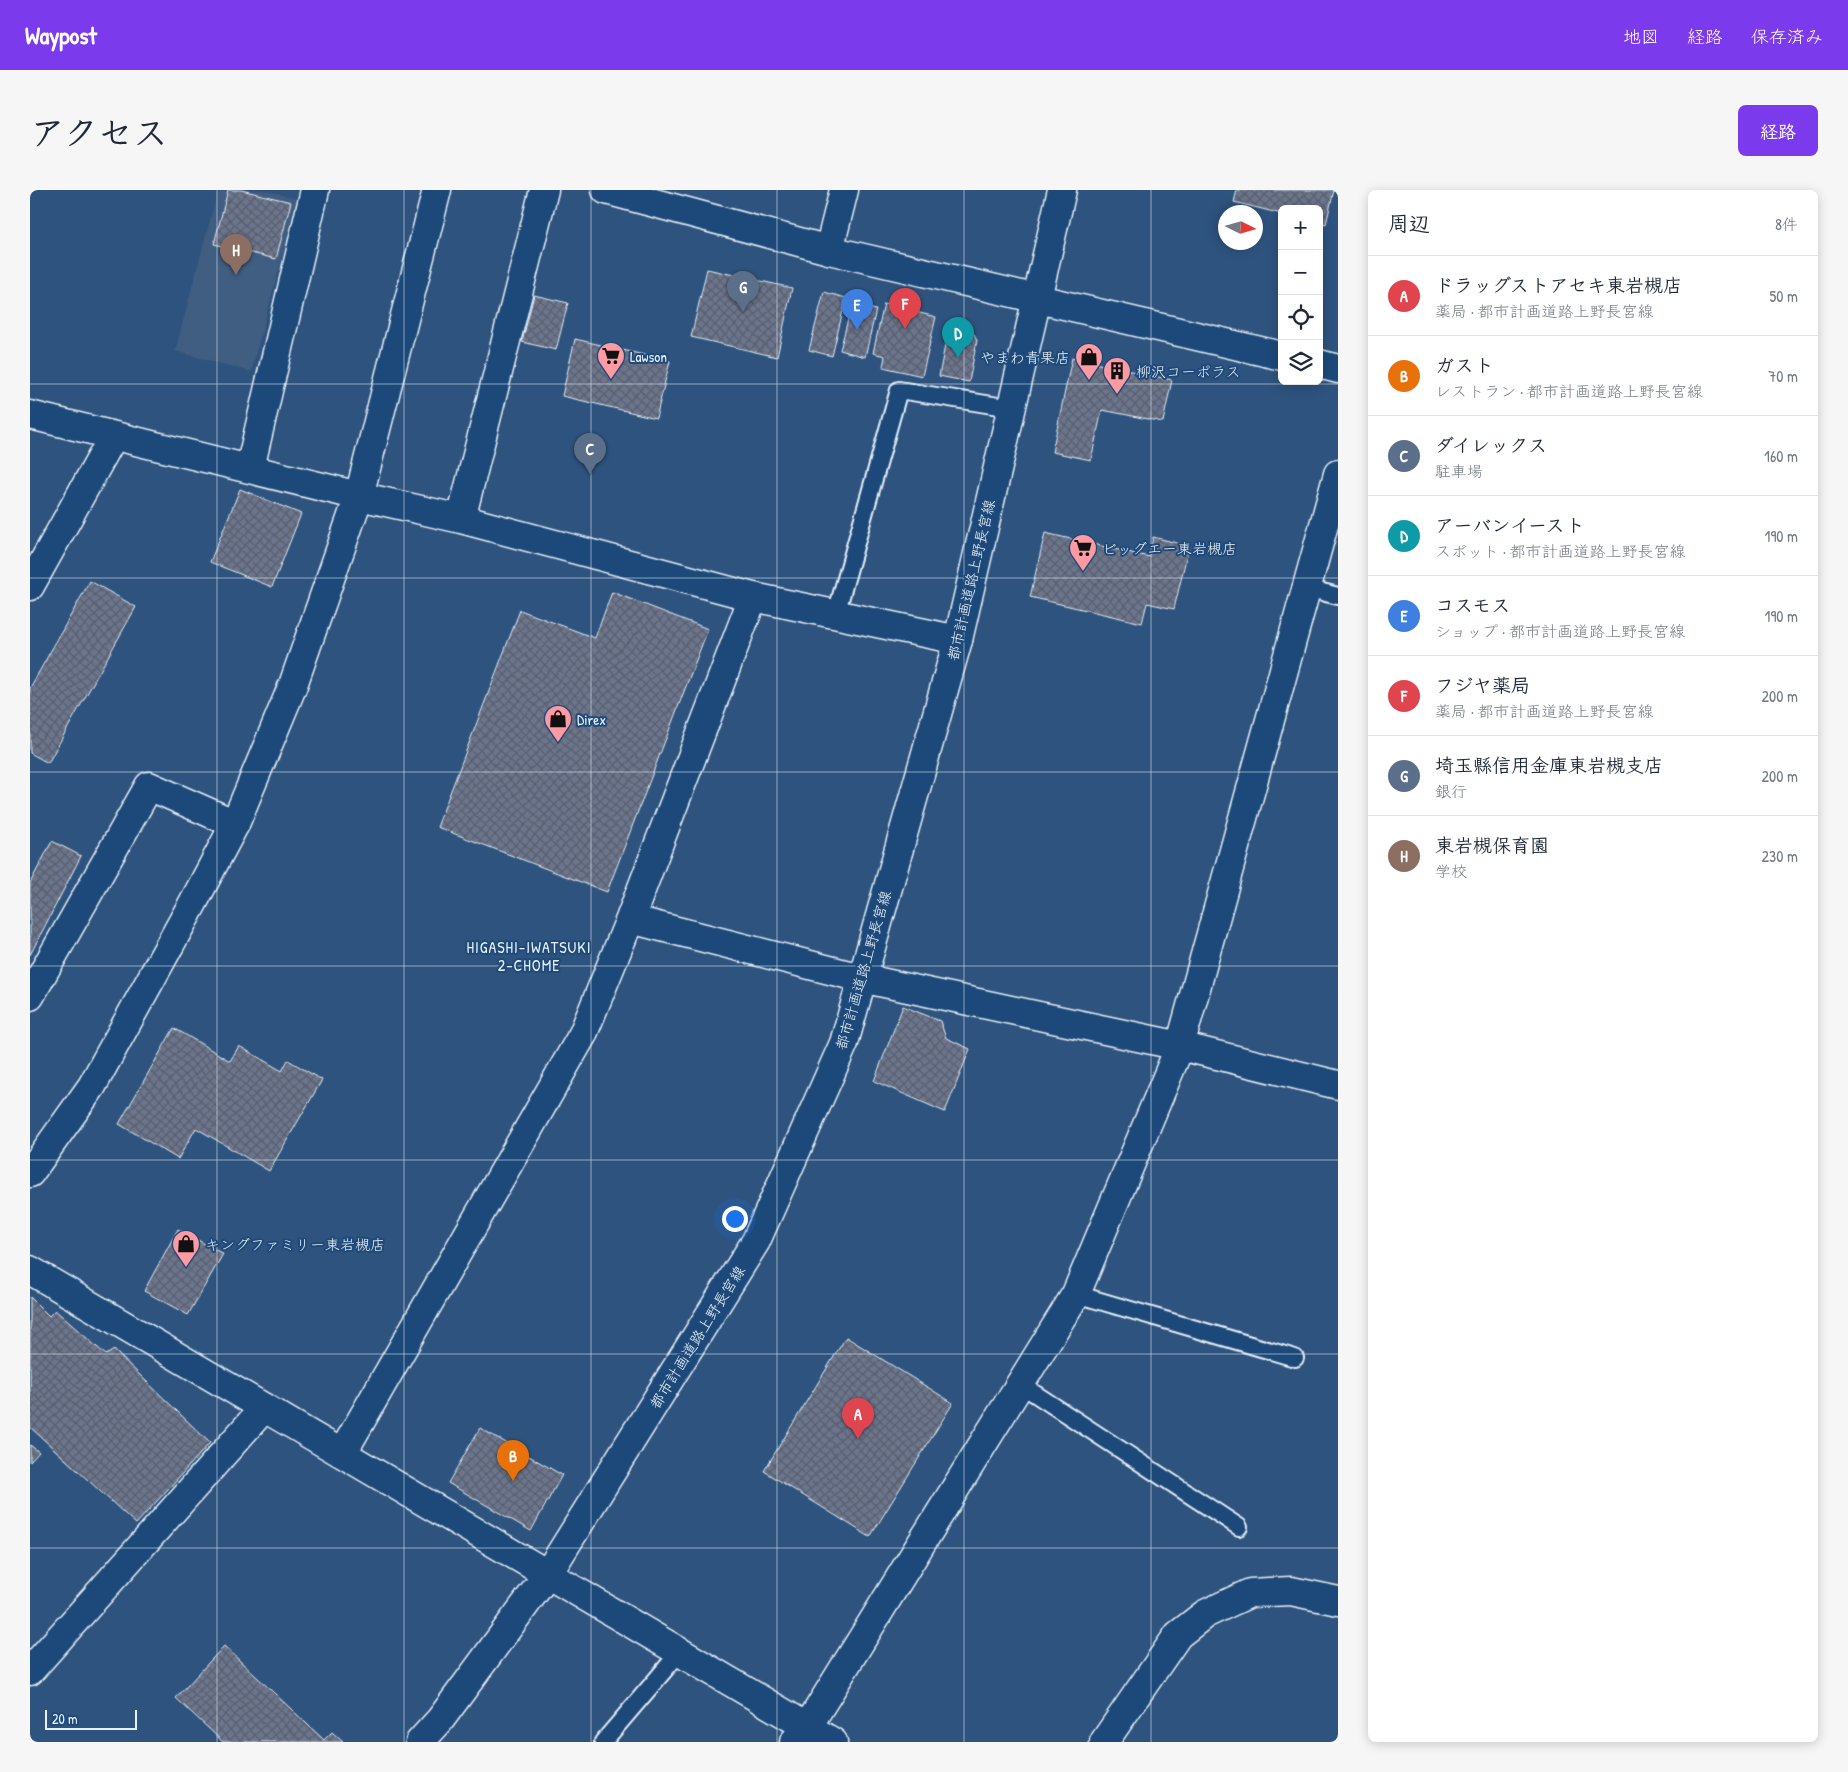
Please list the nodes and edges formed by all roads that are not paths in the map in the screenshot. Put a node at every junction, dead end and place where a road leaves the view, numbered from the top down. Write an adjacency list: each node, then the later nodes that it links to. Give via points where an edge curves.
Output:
1 (315, 190): 15 (street)
2 (437, 190): 17 (street)
3 (544, 190): 18 (street)
4 (844, 190): 7 (street)
5 (1062, 190): 8 (street, 都市計画道路上野長宮線)
6 (624, 192): 7 (street)
7 (829, 250): 8 (street)
8 (1036, 299): 9 (street); 12 (street, 都市計画道路上野長宮線)
9 (1278, 355)
10 (1323, 365): 11 (street)
11 (1338, 369)
12 (1011, 408): 23 (lane, via 899,390); 24 (street, 都市計画道路上野長宮線)
13 (30, 415): 14 (street)
14 (113, 437): 15 (street); 19 (street)
15 (250, 468): 17 (street)
16 (1338, 474): 20 (street)
17 (359, 496): 18 (street); 25 (street, via 293,685)
18 (461, 519): 22 (street)
19 (30, 586)
20 (1306, 588): 21 (lane); 29 (street)
21 (1338, 596)
22 (753, 597): 23 (street); 26 (street)
23 (836, 614): 24 (street)
24 (958, 640): 27 (street, 都市計画道路上野長宮線)
25 (234, 824): 28 (street, via 149,786); 31 (street, via 92,1086)
26 (630, 919): 27 (street); 37 (street, via 583,1034)
27 (861, 978): 29 (street); 39 (street, 都市計画道路上野長宮線, via 844,1043 756,1241)
28 (30, 996)
29 (1180, 1046): 30 (street); 33 (street)
30 (1338, 1085)
31 (30, 1173)
32 (30, 1270): 36 (street)
33 (1076, 1294): 34 (lane); 35 (street)
34 (1295, 1358)
35 (1020, 1384): 38 (lane); 43 (street)
36 (264, 1408): 37 (street); 42 (street)
37 (343, 1452): 39 (street)
38 (1239, 1527)
39 (547, 1575): 41 (street); 44 (street, 都市計画道路上野長宮線, via 440,1720)
40 (1338, 1601): 47 (street, via 1291,1591 1250,1593 1205,1614 1178,1635)
41 (679, 1653): 43 (street); 45 (lane)
42 (30, 1671)
43 (801, 1734): 46 (street)
44 (420, 1742)
45 (602, 1742)
46 (833, 1742)
47 (1104, 1742)

